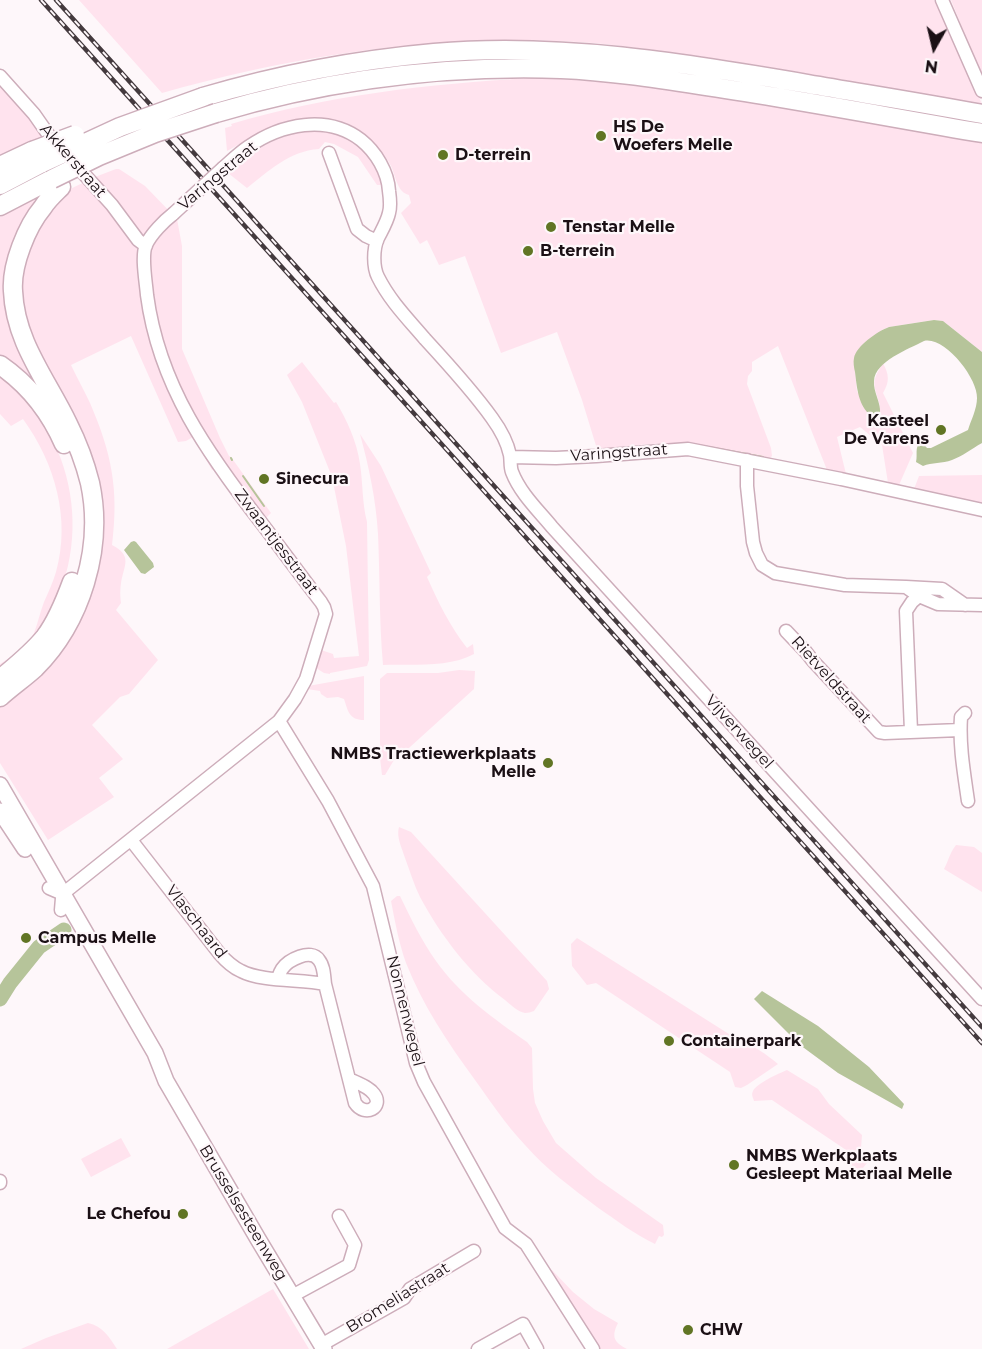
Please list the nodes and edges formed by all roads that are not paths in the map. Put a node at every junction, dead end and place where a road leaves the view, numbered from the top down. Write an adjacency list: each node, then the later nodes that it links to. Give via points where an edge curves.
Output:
1 (942, 0): 3 (street)
2 (0, 76): 12 (street, Akkerstraat)
3 (982, 91)
4 (978, 113): 8 (highway, bridge, via 650,60 556,51 435,53 295,73 203,97 120,127)
5 (980, 133): 8 (highway, bridge, via 652,78 562,69 488,68 376,78 261,99 155,133 99,156)
6 (329, 153): 11 (street, via 357,229)
7 (0, 166): 8 (highway)
8 (47, 170): 9 (highway); 10 (highway); 25 (highway, via 43,206 19,254 12,290 27,350 83,459 93,509 92,549 85,583 57,640 35,668)
9 (0, 185)
10 (0, 206)
11 (376, 241): 12 (street, Varingstraat, bridge, via 389,213 387,177 378,159 368,146 343,129 310,124 275,133 247,148 164,221); 14 (street, Varingstraat, via 374,265 387,293 474,394 507,444)
12 (146, 246): 27 (street, Zwaantjesstraat, via 144,268 150,315 179,401 225,476 326,611 306,679)
13 (0, 365): 22 (highway, via 27,387 60,434 78,484 81,514 77,563 66,598 45,636)
14 (511, 457): 15 (street, Varingstraat, via 607,456 679,449); 37 (street, Vijverwegel, via 511,470 533,506)
15 (747, 460): 16 (street, Varingstraat); 17 (street, via 753,542 762,565 775,573 844,585)
16 (982, 510)
17 (906, 587): 18 (street); 19 (street, via 942,589)
18 (919, 596): 19 (street, via 938,604); 29 (street, via 906,611)
19 (966, 605): 20 (street)
20 (982, 606)
21 (786, 631): 29 (street, Rietveldstraat, via 879,732)
22 (17, 665): 23 (highway); 24 (highway)
23 (0, 672)
24 (0, 679)
25 (0, 697)
26 (965, 713): 28 (street)
27 (279, 721): 33 (street, Zwaantjesstraat); 45 (street, Nonnenwegel, via 373,886 424,1082 505,1228 526,1245)
28 (960, 730): 29 (street, Rietveldstraat); 31 (street)
29 (910, 731)
30 (0, 785): 34 (main road, Brusselsesteenweg)
31 (968, 801)
32 (0, 811): 34 (main road, Brusselsesteenweg)
33 (130, 840): 34 (street, Zwaantjesstraat); 35 (street, Vlaschaard, via 229,964 260,977)
34 (58, 897): 41 (main road, Brusselsesteenweg, via 159,1061 163,1076)
35 (278, 978): 36 (street, Vlaschaard); 36 (street, via 283,967 309,954 319,960)
36 (325, 984): 38 (street)
37 (982, 999)
38 (349, 1078)
39 (339, 1216): 41 (street, via 355,1245 350,1265)
40 (474, 1251): 42 (street, Bromeliastraat)
41 (292, 1296): 42 (main road, Brusselsesteenweg)
42 (322, 1347)
43 (478, 1349): 44 (street, via 522,1324)
44 (537, 1349)
45 (593, 1349)

